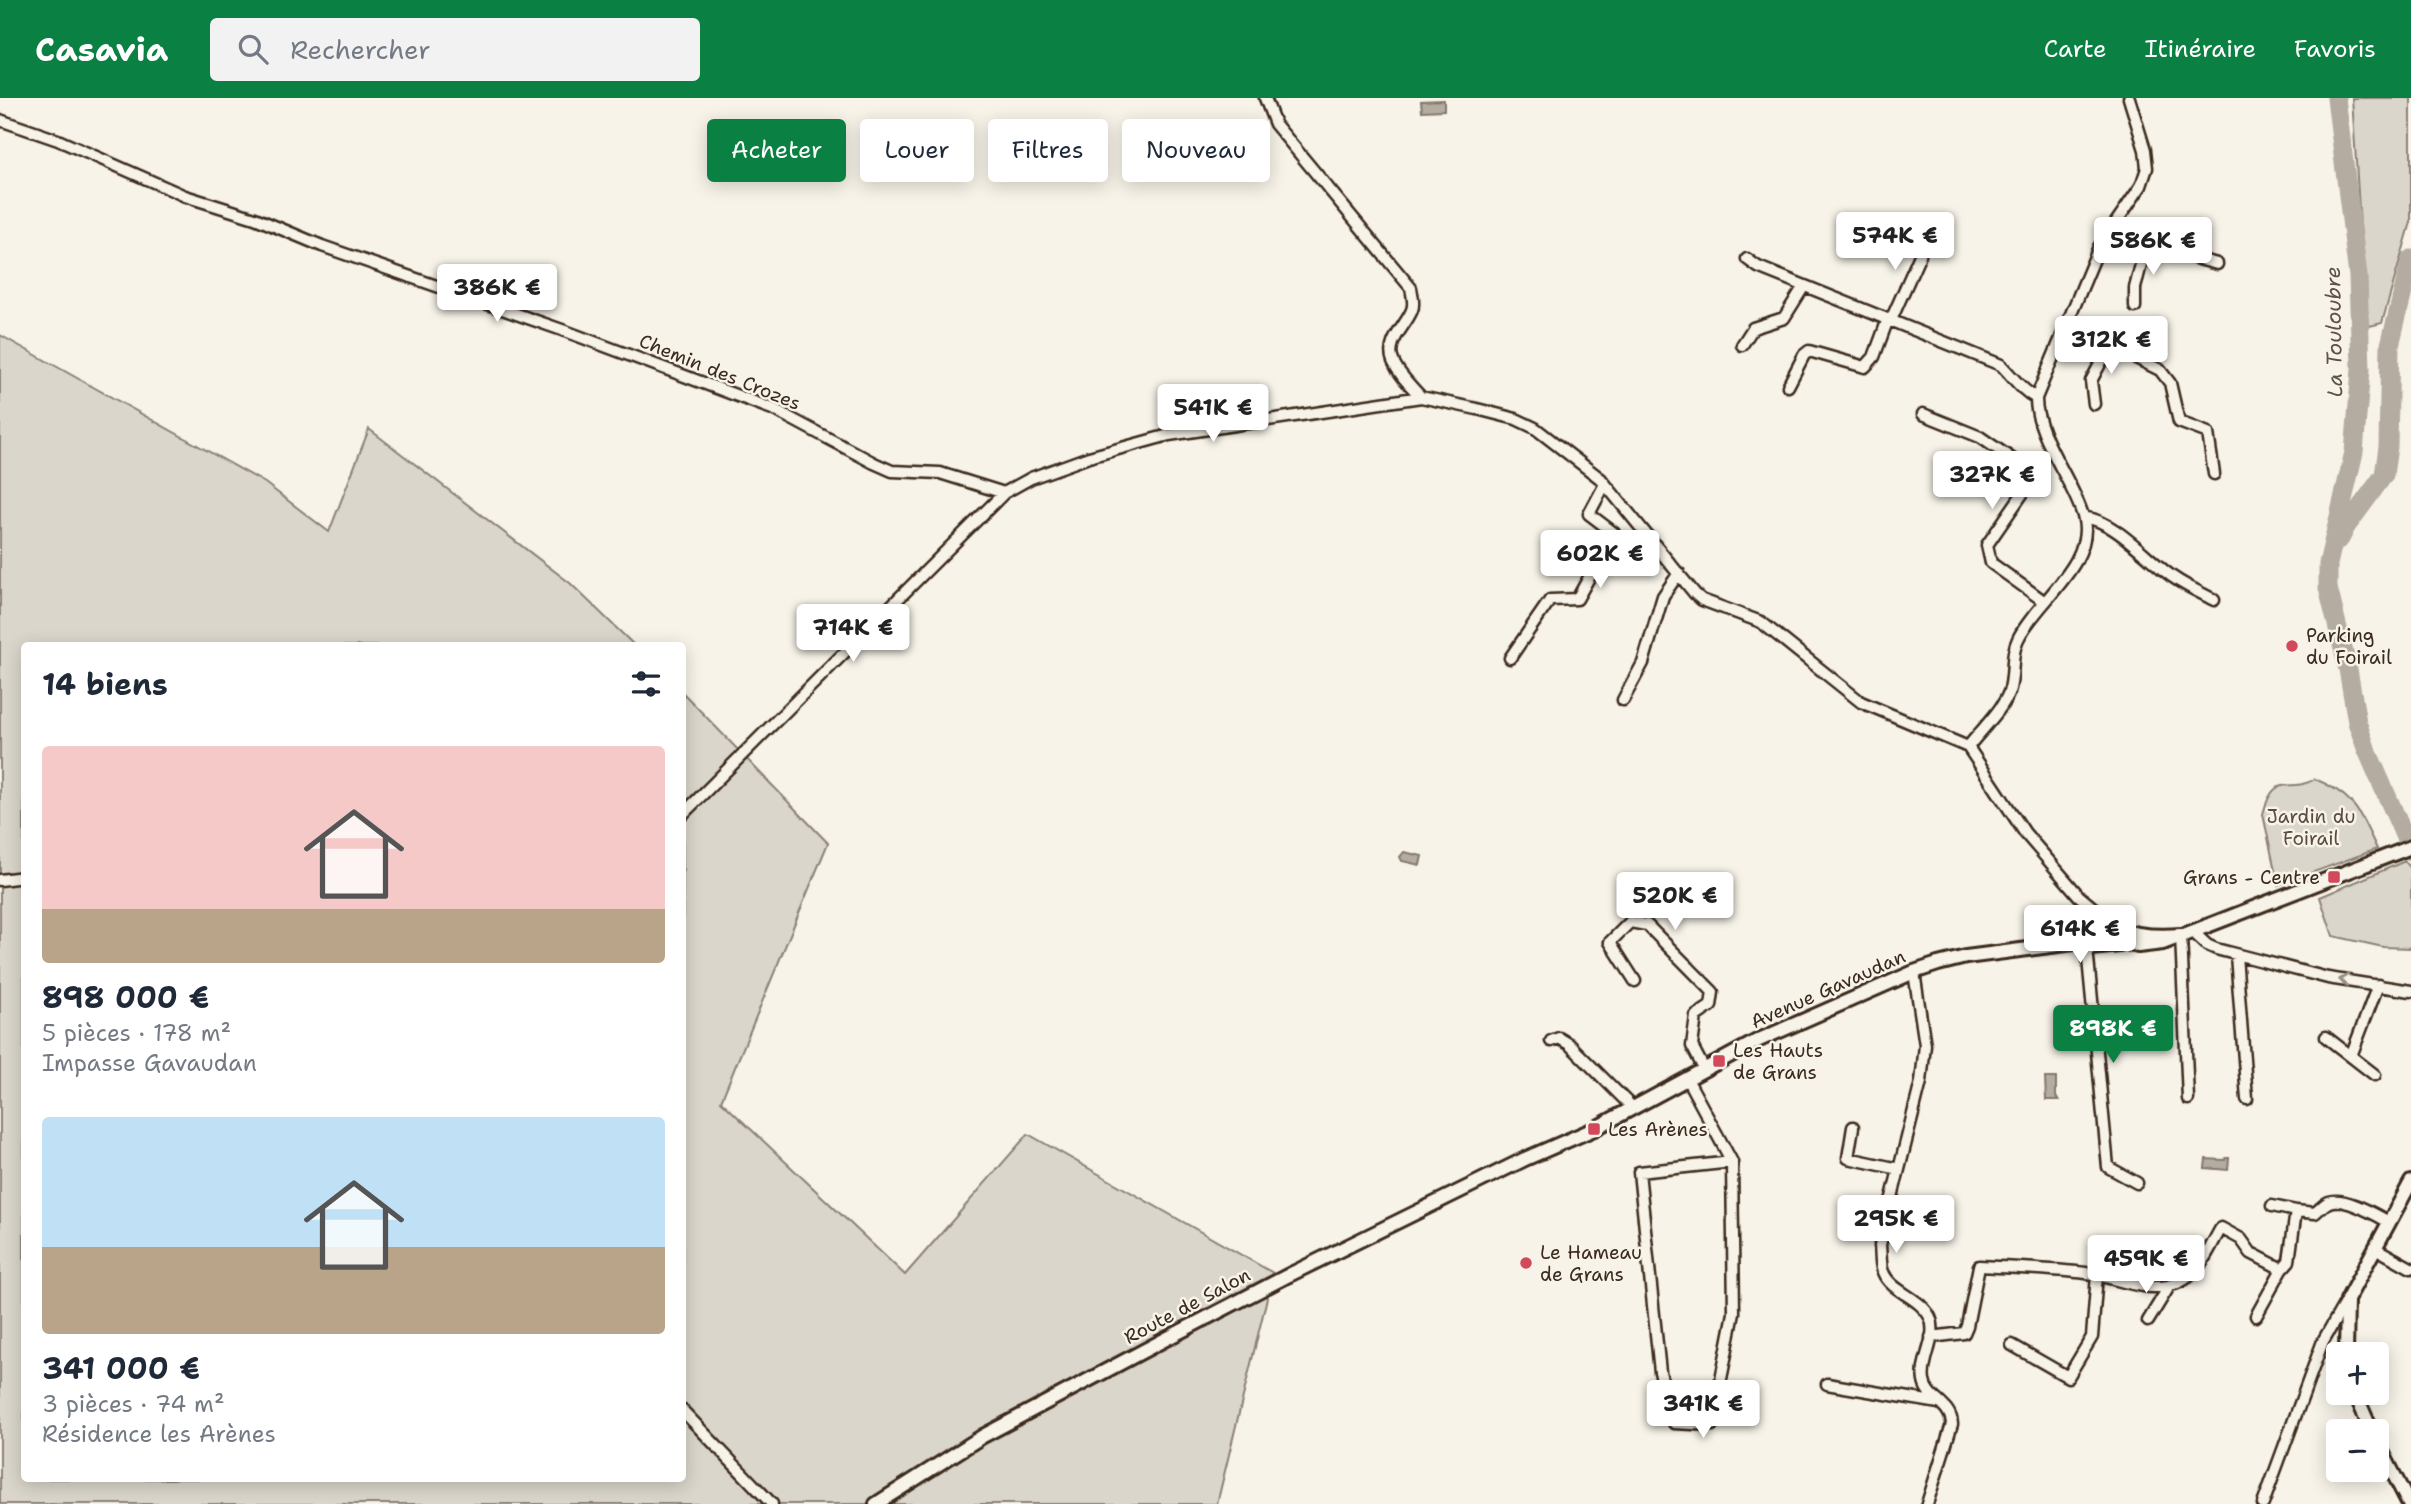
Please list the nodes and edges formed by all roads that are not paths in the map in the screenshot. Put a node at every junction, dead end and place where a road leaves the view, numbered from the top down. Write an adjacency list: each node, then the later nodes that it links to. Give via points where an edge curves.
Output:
1 (1265, 98): 16 (street, via 1275,124 1410,288 1412,309 1391,355)
2 (2129, 98): 5 (street, via 2147,168 2141,186)
3 (0, 120): 22 (street, Chemin des Crozes, via 58,140 185,196 775,410 892,471 940,474)
4 (1924, 232): 11 (street, via 1920,255)
5 (2107, 234): 6 (street); 12 (street)
6 (2146, 245): 8 (street); 10 (street, via 2135,288)
7 (1747, 259): 9 (street)
8 (2217, 264)
9 (1804, 286): 11 (street); 13 (street, via 1784,318 1753,328)
10 (2136, 307)
11 (1889, 320): 15 (street, via 1865,367 1809,351); 17 (street, via 2001,365)
12 (2066, 323): 14 (street); 17 (street)
13 (1742, 345)
14 (2110, 345): 18 (street, via 2091,381); 20 (street, via 2160,370 2170,383 2179,422 2208,433)
15 (1788, 386)
16 (1421, 397): 21 (street, via 1516,419 1535,428); 22 (street, via 1169,435 1089,457)
17 (2036, 398): 23 (street, via 2041,424)
18 (2094, 404)
19 (1923, 414): 26 (street, via 1980,437 2012,459 2025,490 1987,545 1991,563)
20 (2214, 474)
21 (1605, 484): 24 (street); 27 (street, via 1588,514 1614,533 1602,555 1577,599 1550,600)
22 (1004, 493): 30 (street)
23 (2084, 518): 25 (street, via 2109,527 2166,572); 26 (street, via 2084,546)
24 (1678, 573): 28 (street, via 1663,596 1643,663); 29 (street, via 1702,600 1761,622 1861,702)
25 (2214, 600)
26 (2045, 602): 29 (street, via 2018,639 2009,691)
27 (1510, 658)
28 (1623, 700)
29 (1968, 747): 35 (street, via 2025,833 2079,896 2108,920)
30 (686, 811)
31 (2411, 847): 34 (street)
32 (21, 877): 33 (street)
33 (0, 880)
34 (2187, 933): 35 (street); 38 (street); 49 (street)
35 (2117, 936): 36 (street, Avenue Gavaudan); 37 (street, Avenue Gavaudan)
36 (2046, 946): 37 (street, Avenue Gavaudan); 39 (street, Avenue Gavaudan, via 1966,957)
37 (2087, 948): 57 (street, via 2108,1167)
38 (2236, 955): 41 (street, one-way to 38); 50 (street)
39 (1914, 972): 46 (street, Avenue Gavaudan); 55 (street, via 1925,1045 1921,1082)
40 (1635, 981): 46 (street, via 1610,942 1630,922 1647,925 1713,992 1710,1006 1696,1016 1692,1046)
41 (2378, 985): 42 (street); 45 (street)
42 (2411, 991)
43 (2326, 1037): 45 (street)
44 (1551, 1041): 51 (street, via 1559,1038 1569,1044)
45 (2351, 1056): 47 (street)
46 (1704, 1069): 48 (street, Avenue Gavaudan)
47 (2375, 1075)
48 (1687, 1079): 51 (street, Avenue Gavaudan); 54 (street)
49 (2188, 1099)
50 (2247, 1099)
51 (1633, 1108): 53 (street, Avenue Gavaudan)
52 (1853, 1127): 55 (street, via 1848,1158)
53 (1525, 1159): 77 (street, Route de Salon, via 1289,1275 983,1436)
54 (1732, 1162): 54 (street, via 1639,1172 1660,1373 1674,1423 1712,1425 1734,1312)
55 (1899, 1169): 69 (street, via 1880,1245 1883,1271 1923,1307 1933,1328)
56 (2411, 1182): 60 (street)
57 (2137, 1183)
58 (2272, 1206): 59 (street)
59 (2296, 1211): 60 (street, via 2315,1213 2336,1200); 63 (street, via 2289,1261)
60 (2389, 1222): 61 (street)
61 (2375, 1248): 62 (street); 66 (street)
62 (2411, 1268)
63 (2282, 1269): 65 (street, via 2251,1253 2241,1239 2221,1228 2196,1272); 67 (street)
64 (2097, 1275): 65 (street, via 2144,1286); 69 (street, via 1979,1266 1964,1333); 71 (street, via 2092,1337 2068,1377)
65 (2170, 1285): 68 (street)
66 (2347, 1300): 70 (street); 79 (street, via 2323,1341)
67 (2256, 1316)
68 (2148, 1321)
69 (1931, 1337): 73 (street, via 1923,1378 1931,1395)
70 (2346, 1342)
71 (2012, 1345)
72 (1827, 1384): 73 (street)
73 (1943, 1404): 78 (street, via 1952,1424)
74 (686, 1414): 76 (street)
75 (2389, 1465): 80 (street)
76 (772, 1504)
77 (876, 1504)
78 (1927, 1504)
79 (2263, 1504)
80 (2409, 1504)

